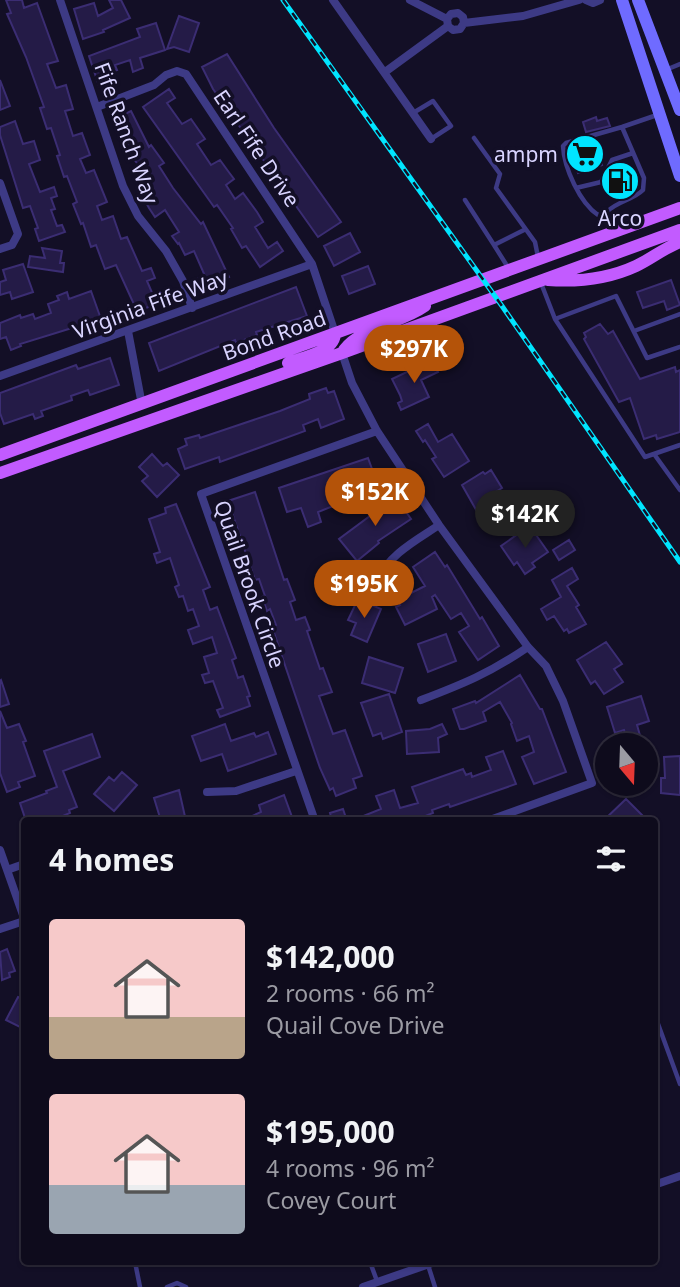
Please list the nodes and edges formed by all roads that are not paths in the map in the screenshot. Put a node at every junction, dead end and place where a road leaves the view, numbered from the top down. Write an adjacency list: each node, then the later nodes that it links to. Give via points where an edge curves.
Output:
1 (60, 0): 16 (street, Fife Ranch Way)
2 (333, 0): 15 (street)
3 (410, 0): 11 (street)
4 (579, 0): 12 (street, via 523,16)
5 (586, 0): 6 (street)
6 (600, 0)
7 (622, 0): 19 (main road)
8 (631, 0): 10 (main road, via 639,17)
9 (638, 0): 10 (main road)
10 (646, 20): 14 (main road)
11 (448, 22): 12 (street, via 457,30); 12 (street, via 451,14 458,13); 15 (street)
12 (464, 23)
13 (680, 64): 14 (lane)
14 (666, 69): 17 (main road)
15 (385, 72): 18 (street)
16 (97, 107): 37 (street, Earl Fife Drive, via 154,85 166,75 186,74); 41 (street, Fife Ranch Way, via 123,186 138,216 166,251)
17 (680, 110)
18 (413, 113): 22 (street); 22 (lane, via 432,101 451,126)
19 (659, 114): 20 (lane); 24 (main road)
20 (622, 127): 23 (lane); 26 (lane, via 563,146)
21 (474, 138): 30 (lane, via 500,174 496,188)
22 (431, 139)
23 (633, 153): 26 (lane, via 612,160 601,181); 29 (lane, via 644,178 643,190)
24 (680, 176)
25 (0, 183): 35 (street, via 18,234 12,244)
26 (576, 188): 29 (lane, via 587,208 598,215)
27 (464, 200): 34 (lane)
28 (680, 208): 32 (main road, Bond Road)
29 (608, 211): 32 (lane)
30 (524, 230): 34 (lane); 36 (lane, via 535,242)
31 (680, 230): 39 (main road, Bond Road)
32 (614, 231): 36 (main road, Bond Road)
33 (680, 242): 39 (main road, via 635,267 609,275 571,282)
34 (494, 245): 38 (lane)
35 (0, 248)
36 (538, 258): 38 (main road, Bond Road)
37 (312, 264): 41 (street, Virginia Fife Way); 46 (street, Earl Fife Drive)
38 (509, 269): 40 (main road, Bond Road)
39 (540, 280): 43 (lane); 48 (main road, Bond Road)
40 (439, 295): 46 (main road, Bond Road); 48 (main road, via 414,313 355,338)
41 (192, 307): 44 (street, Virginia Fife Way)
42 (680, 314): 45 (lane)
43 (555, 319): 45 (lane, via 616,296); 55 (lane, via 645,457)
44 (128, 331): 49 (street, Virginia Fife Way); 51 (street)
45 (634, 331): 47 (lane, via 647,358)
46 (335, 333): 50 (main road, via 330,346 244,379); 51 (main road, Bond Road)
47 (680, 347)
48 (342, 353): 50 (main road, Bond Road); 52 (street)
49 (0, 376)
50 (233, 391): 56 (main road, Bond Road)
51 (142, 405): 54 (main road, Bond Road); 56 (main road, via 137,416 65,443)
52 (377, 431): 59 (street); 63 (street, Quail Brook Circle, via 201,494)
53 (680, 445): 55 (lane)
54 (0, 454)
55 (654, 454): 58 (lane)
56 (50, 455): 57 (main road, Bond Road)
57 (0, 472)
58 (680, 490)
59 (439, 525): 60 (street, via 391,559); 61 (street)
60 (378, 580)
61 (528, 647): 62 (street, via 477,678); 66 (street, via 547,666 557,685 592,783)
62 (421, 700)
63 (296, 771): 64 (street, via 236,791); 65 (street, Quail Brook Circle)
64 (207, 792)
65 (313, 817)
66 (498, 817)
67 (0, 850): 69 (street)
68 (21, 865): 69 (street)
69 (7, 870): 70 (street)
70 (21, 910)
71 (21, 920): 72 (street)
72 (0, 929)
73 (658, 1024): 74 (lane)
74 (680, 1084)
75 (680, 1177): 76 (street)
76 (658, 1184)
77 (136, 1265): 82 (lane)
78 (371, 1265): 81 (lane)
79 (426, 1265): 81 (street)
80 (432, 1265): 86 (lane)
81 (377, 1282): 85 (street)
82 (140, 1287)
83 (167, 1287): 84 (lane, via 177,1283)
84 (186, 1287)
85 (363, 1287)
86 (435, 1287)

